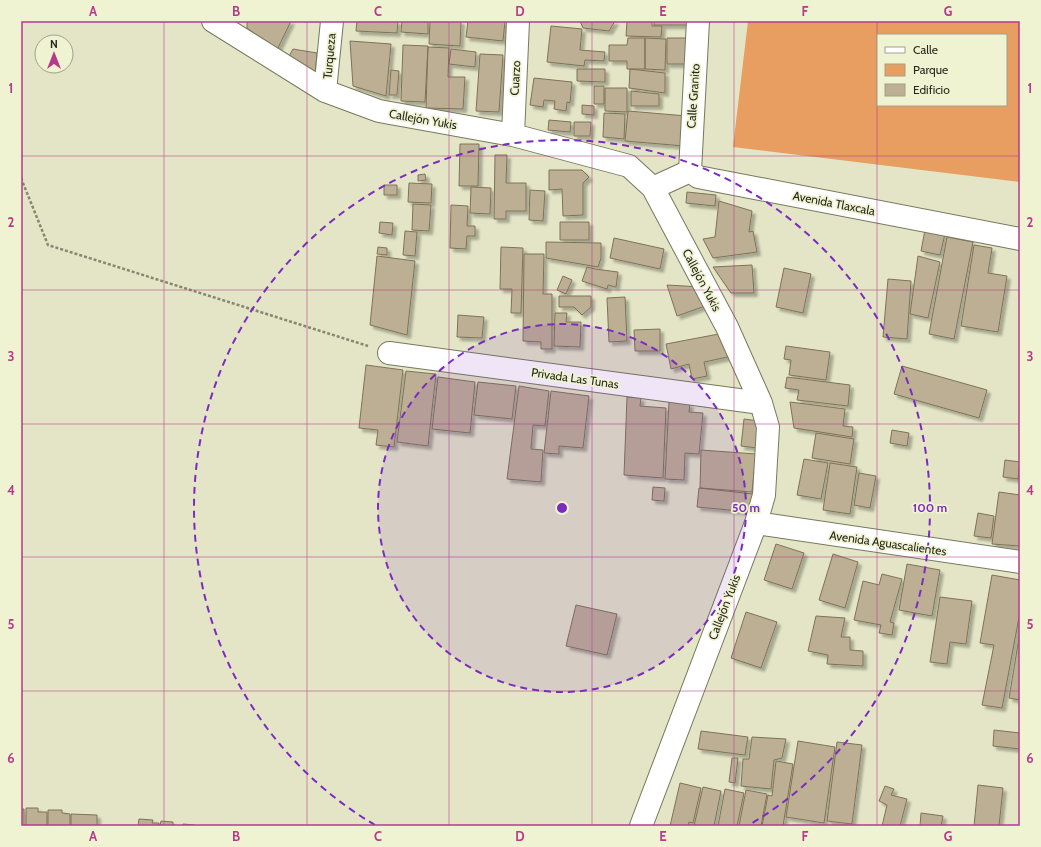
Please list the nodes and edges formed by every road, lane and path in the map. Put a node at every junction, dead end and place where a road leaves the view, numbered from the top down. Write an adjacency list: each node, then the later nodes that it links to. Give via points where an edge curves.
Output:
1 (213, 21): 5 (street, Callejón Yukis)
2 (332, 21): 5 (street, Turqueza)
3 (518, 21): 6 (street, Cuarzo)
4 (698, 21): 7 (street, Calle Granito)
5 (325, 90): 6 (street, Callejón Yukis, via 379,111)
6 (513, 135): 9 (street, Callejón Yukis, via 628,166)
7 (690, 171): 9 (street); 10 (street, Avenida Tlaxcala, via 698,176)
8 (21, 178): 11 (path, via 48,245)
9 (653, 188): 12 (street, Callejón Yukis, via 727,327)
10 (1020, 239)
11 (389, 353): 12 (street, Privada Las Tunas)
12 (761, 403): 13 (street, Callejón Yukis, via 768,427 765,488)
13 (756, 523): 14 (street, Avenida Aguascalientes); 15 (street, Callejón Yukis)
14 (1020, 562)
15 (641, 826)

